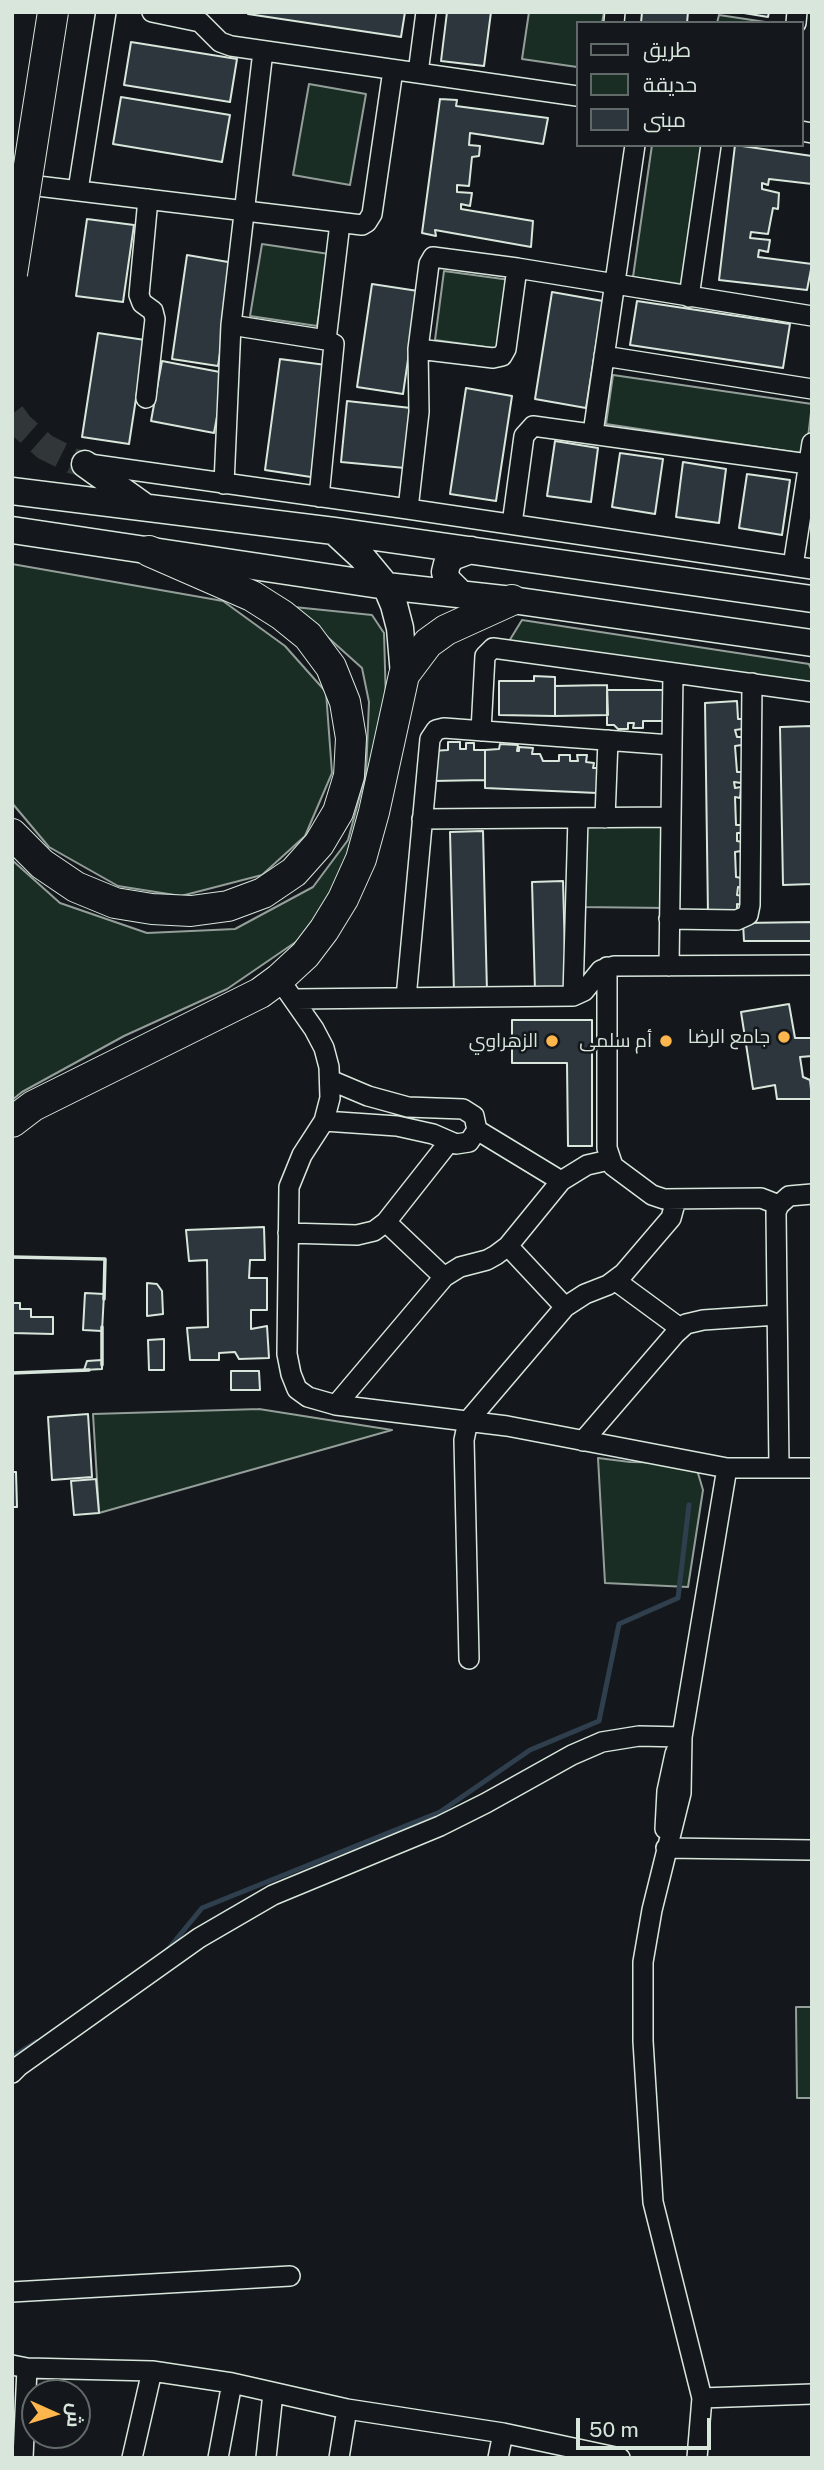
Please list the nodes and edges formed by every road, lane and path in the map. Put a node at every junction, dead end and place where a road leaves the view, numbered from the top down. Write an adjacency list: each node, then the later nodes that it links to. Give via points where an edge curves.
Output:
1 (53, 12): 18 (highway, bridge)
2 (106, 12): 13 (street)
3 (152, 12): 5 (street)
4 (426, 12): 8 (street)
5 (200, 17): 6 (street, via 220,42)
6 (262, 51): 7 (street); 15 (street)
7 (393, 69): 8 (street); 16 (street, via 372,214 362,225)
8 (418, 73): 9 (street)
9 (576, 96)
10 (635, 147): 19 (street)
11 (711, 147): 20 (street)
12 (21, 184): 13 (street)
13 (78, 190): 14 (street)
14 (148, 199): 15 (street); 27 (street, via 139,295 155,319)
15 (244, 211): 16 (street); 22 (street)
16 (340, 223): 23 (street)
17 (517, 268): 19 (street); 24 (street, via 502,356); 24 (street, via 433,257)
18 (12, 274)
19 (615, 284): 20 (street); 25 (street)
20 (689, 297): 21 (street)
21 (812, 316)
22 (230, 325): 23 (street); 32 (street)
23 (326, 340): 34 (street, via 335,348)
24 (418, 349): 36 (street, via 419,412)
25 (604, 356): 26 (street); 28 (street)
26 (812, 389)
27 (146, 398)
28 (593, 433): 31 (street); 37 (street, via 538,425 529,428 524,436)
29 (812, 443): 31 (street)
30 (85, 464): 32 (street); 35 (main road)
31 (808, 464): 42 (street)
32 (225, 484): 34 (street)
33 (12, 491): 35 (main road)
34 (319, 497): 36 (street)
35 (147, 509): 39 (main road)
36 (408, 509): 37 (street)
37 (512, 524): 42 (street)
38 (12, 530): 41 (main road)
39 (334, 531): 40 (main road); 43 (main road)
40 (471, 550): 44 (main road, via 452,557 445,572); 45 (main road)
41 (149, 551): 43 (main road); 59 (highway, via 252,596 308,636 331,667 345,702 351,738 349,776 338,812 319,844 294,872 263,893 228,906 191,911 115,903 76,887 42,864)
42 (802, 568)
43 (386, 586): 44 (main road); 49 (main road, via 400,628)
44 (461, 594): 46 (main road)
45 (812, 599)
46 (512, 600): 47 (main road); 49 (highway, via 446,630 428,643)
47 (812, 643)
48 (673, 673): 50 (street); 52 (street, via 493,648 485,656); 54 (street)
49 (404, 675): 64 (highway, via 361,859 343,899 304,955)
50 (752, 684): 51 (street); 60 (street, via 748,915 737,920)
51 (812, 692)
52 (481, 731): 53 (street); 58 (street, via 444,728 432,734)
53 (608, 740): 54 (street); 57 (street)
54 (671, 745): 55 (street)
55 (670, 817): 57 (street); 60 (street)
56 (578, 818): 57 (street); 58 (street); 65 (street)
57 (605, 818)
58 (422, 819): 66 (street)
59 (12, 834)
60 (669, 919): 62 (street)
61 (812, 965): 62 (street)
62 (669, 966): 63 (street)
63 (607, 967): 65 (street); 74 (street)
64 (287, 989): 66 (street); 67 (street, via 324,1048); 70 (highway, via 260,993 33,1106)
65 (573, 996): 66 (street)
66 (406, 998)
67 (330, 1080): 68 (street); 69 (street)
68 (378, 1099): 71 (street); 72 (street, via 419,1108 463,1109 474,1116)
69 (324, 1121): 71 (street); 80 (street, via 294,1170)
70 (12, 1122)
71 (373, 1122): 73 (street, via 422,1131)
72 (477, 1130): 73 (street, via 463,1144); 75 (street)
73 (449, 1142): 79 (street)
74 (609, 1160): 75 (street, via 587,1165); 77 (street, via 652,1195)
75 (561, 1181): 81 (street)
76 (812, 1194): 78 (street, via 789,1196)
77 (676, 1200): 78 (street, via 761,1198); 83 (street, via 671,1218)
78 (779, 1205): 85 (street)
79 (386, 1222): 80 (street, via 365,1234); 82 (street)
80 (288, 1233): 87 (street, via 287,1354 291,1374 308,1397)
81 (508, 1246): 82 (street); 84 (street)
82 (444, 1278): 87 (street)
83 (616, 1281): 84 (street); 86 (street)
84 (565, 1307): 88 (street)
85 (777, 1315): 86 (street, via 695,1321); 91 (street)
86 (680, 1328): 89 (street)
87 (336, 1405): 88 (street)
88 (468, 1421): 89 (street); 93 (street, via 464,1440)
89 (583, 1441): 90 (street)
90 (727, 1468): 91 (street); 94 (street)
91 (779, 1468): 92 (street)
92 (812, 1468)
93 (469, 1659)
94 (682, 1737): 95 (street, via 667,1791); 97 (street, via 639,1736 602,1742 440,1826 272,1895 199,1938)
95 (666, 1848): 96 (street); 105 (street, via 643,1962 653,2202)
96 (812, 1850)
97 (12, 2073)
98 (290, 2276): 99 (street)
99 (12, 2292)
100 (19, 2367): 101 (street); 108 (street)
101 (152, 2371): 102 (street); 109 (street)
102 (232, 2383): 103 (street); 110 (street)
103 (274, 2393): 106 (street); 111 (street)
104 (812, 2394): 105 (street)
105 (702, 2398): 115 (street)
106 (348, 2409): 107 (street); 112 (street)
107 (503, 2433): 113 (street); 114 (street)
108 (23, 2458)
109 (132, 2458)
110 (218, 2458)
111 (266, 2458)
112 (340, 2458)
113 (498, 2458)
114 (620, 2458)
115 (697, 2458)

